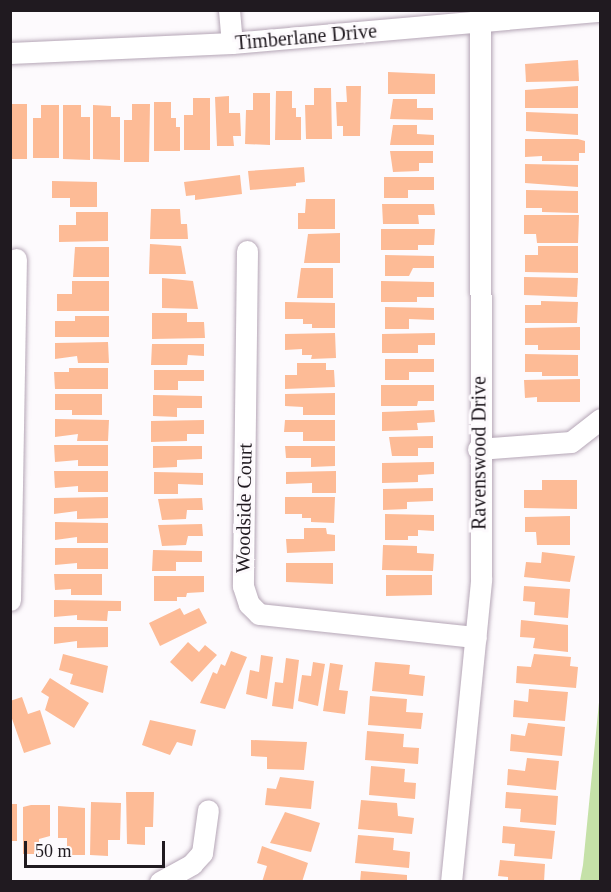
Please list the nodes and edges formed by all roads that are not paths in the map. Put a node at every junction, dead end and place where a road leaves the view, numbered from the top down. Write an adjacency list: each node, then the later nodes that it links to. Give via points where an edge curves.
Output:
1 (230, 10): 4 (street)
2 (600, 11): 3 (street, Timberlane Drive)
3 (480, 16): 4 (street, Timberlane Drive); 9 (street, Ravenswood Drive)
4 (232, 43): 5 (street, Timberlane Drive)
5 (10, 53)
6 (247, 251): 11 (street, Woodside Court, via 243,586 249,604 258,614)
7 (16, 259): 10 (street)
8 (600, 419): 9 (street, via 571,442 557,446)
9 (478, 449): 11 (street, Ravenswood Drive, via 481,579)
10 (10, 600)
11 (476, 637): 14 (street, Ravenswood Drive)
12 (208, 810): 13 (street, via 202,853 192,864)
13 (160, 882)
14 (451, 882)

